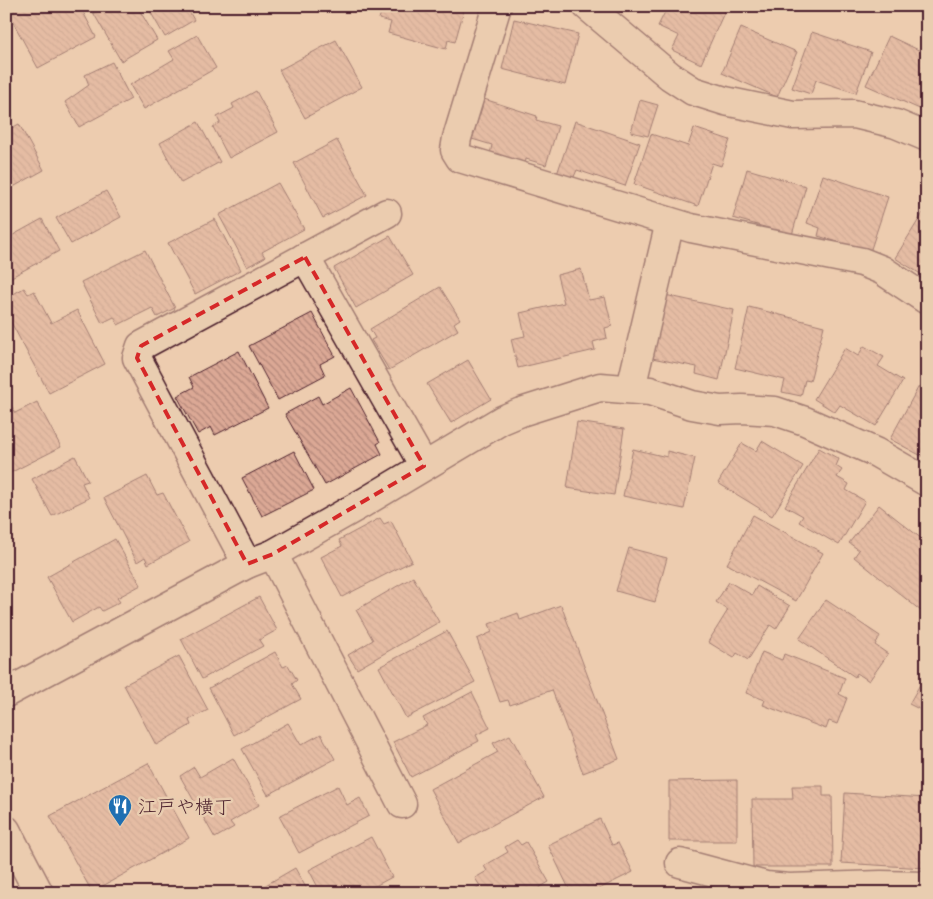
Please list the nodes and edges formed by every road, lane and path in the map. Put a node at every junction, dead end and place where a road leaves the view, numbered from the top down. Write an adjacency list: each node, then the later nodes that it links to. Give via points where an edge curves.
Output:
1 (498, 6): 5 (street, via 457,138 455,150 460,158)
2 (586, 6): 3 (street, via 670,76 693,91 725,102 793,115 854,114 896,124)
3 (927, 137)
4 (387, 213): 6 (street)
5 (670, 222): 7 (street, via 862,262 882,270); 8 (street)
6 (305, 257): 9 (street); 12 (street, via 141,346 137,358)
7 (927, 300)
8 (632, 388): 9 (street, via 600,387 521,412); 10 (street, via 692,405 720,410 775,411 805,420 874,452)
9 (424, 466): 11 (street)
10 (927, 482)
11 (273, 554): 12 (street); 14 (street)
12 (247, 564): 13 (street)
13 (6, 693)
14 (402, 804)
15 (6, 830): 18 (street)
16 (680, 864): 17 (street, via 766,886)
17 (924, 886)
18 (40, 893)

